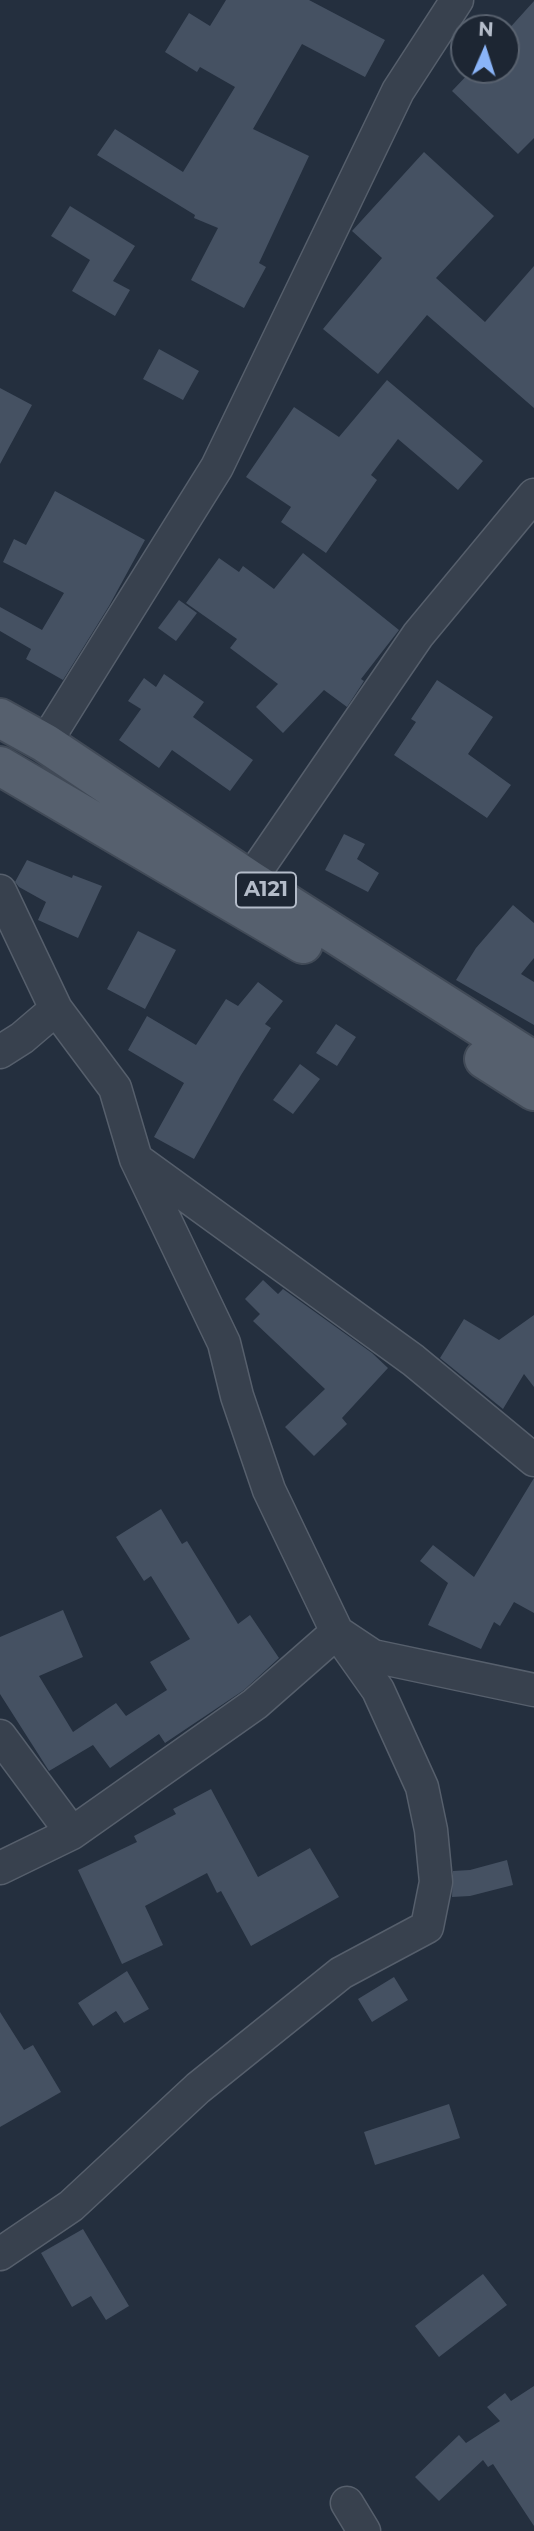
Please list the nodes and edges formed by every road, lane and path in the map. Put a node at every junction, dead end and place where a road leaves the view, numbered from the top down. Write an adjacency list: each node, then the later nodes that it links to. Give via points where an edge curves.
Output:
1 (457, 0): 4 (street, via 398,91 217,467)
2 (534, 495): 6 (street, via 418,635)
3 (0, 718): 4 (main road, A121)
4 (46, 743): 6 (main road, A121)
5 (0, 766): 11 (main road, A121, via 335,962)
6 (250, 880): 10 (main road, A121)
7 (0, 891): 8 (street)
8 (56, 1009): 9 (street); 12 (street, via 116,1088)
9 (0, 1052)
10 (534, 1061)
11 (534, 1091)
12 (136, 1159): 13 (street, via 413,1360); 14 (street, via 224,1343 269,1490)
13 (534, 1460)
14 (337, 1632): 15 (street, via 373,1656); 17 (street, via 255,1704); 19 (street, via 378,1690 422,1787 436,1882 427,1927 341,1973 198,2088 71,2206)
15 (534, 1690)
16 (0, 1735): 17 (street)
17 (72, 1833): 18 (street)
18 (0, 1868)
19 (0, 2254)
20 (347, 2503): 21 (street)
21 (364, 2531)

